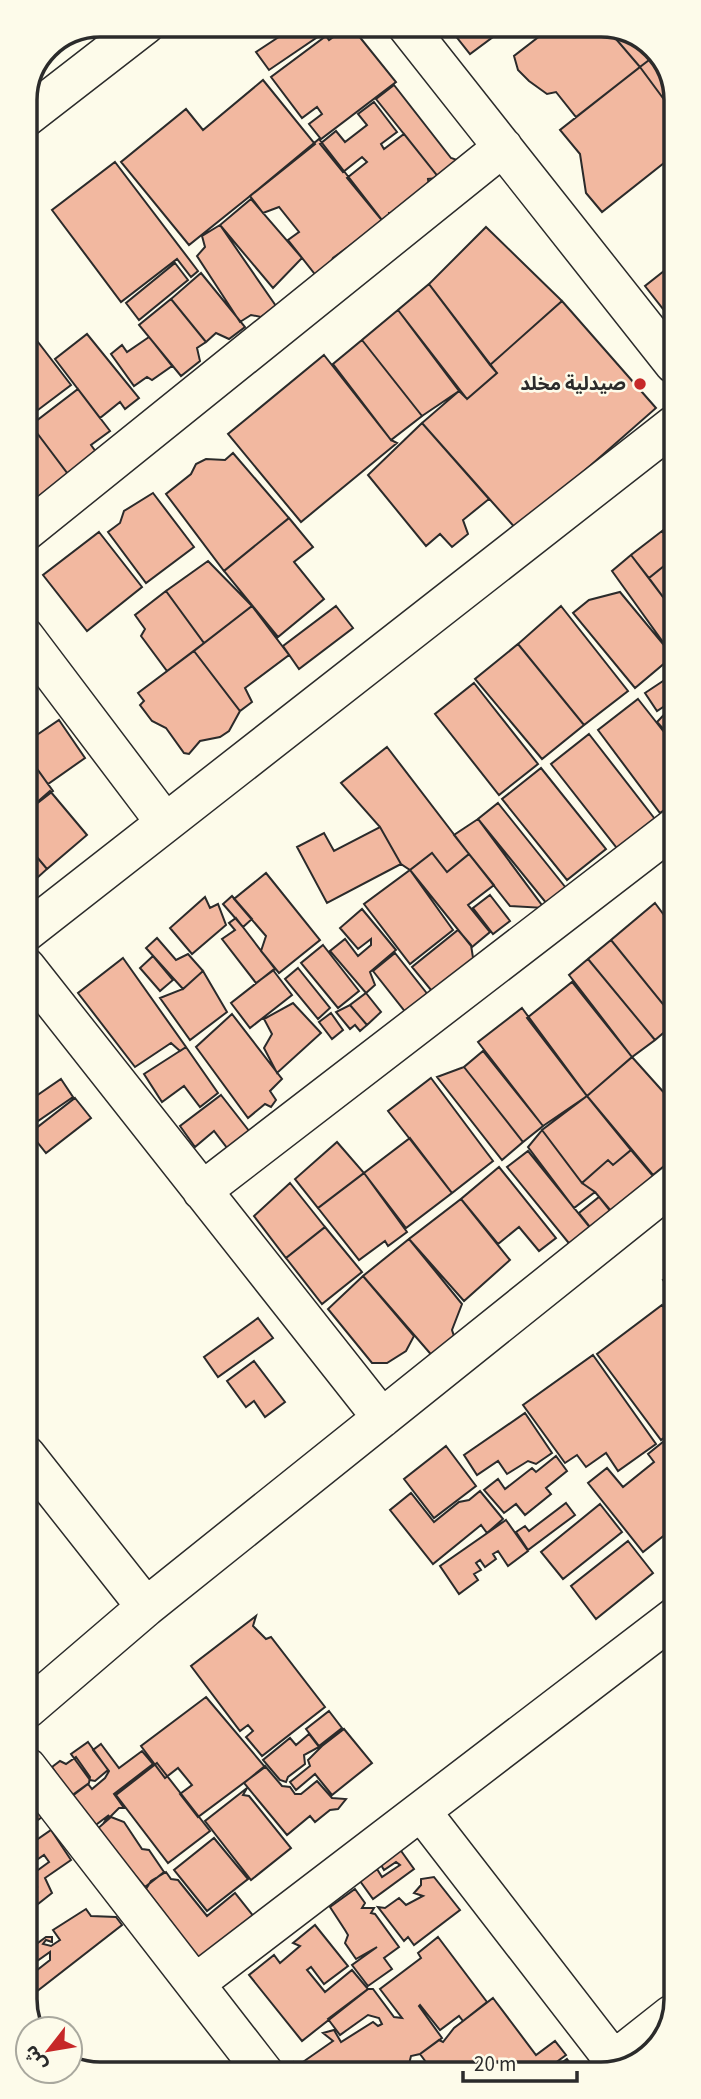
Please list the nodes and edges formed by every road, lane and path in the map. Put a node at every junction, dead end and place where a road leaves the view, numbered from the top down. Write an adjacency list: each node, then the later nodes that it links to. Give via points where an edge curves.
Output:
1 (128, 37): 3 (street)
2 (416, 37): 4 (street)
3 (37, 109)
4 (503, 147): 5 (street); 7 (street)
5 (664, 351)
6 (664, 433): 9 (street)
7 (37, 522)
8 (37, 653): 9 (street)
9 (164, 821): 11 (street)
10 (664, 835): 13 (street)
11 (37, 923)
12 (37, 981): 13 (street)
13 (202, 1191): 15 (street)
14 (664, 1193): 15 (street)
15 (382, 1419): 17 (street)
16 (37, 1469): 17 (street)
17 (146, 1607): 19 (street)
18 (664, 1625): 21 (street)
19 (37, 1700)
20 (37, 1780): 22 (street)
21 (421, 1811): 22 (street); 25 (street)
22 (196, 1983): 26 (street)
23 (657, 2028): 24 (street)
24 (629, 2056)
25 (614, 2061)
26 (256, 2062)

